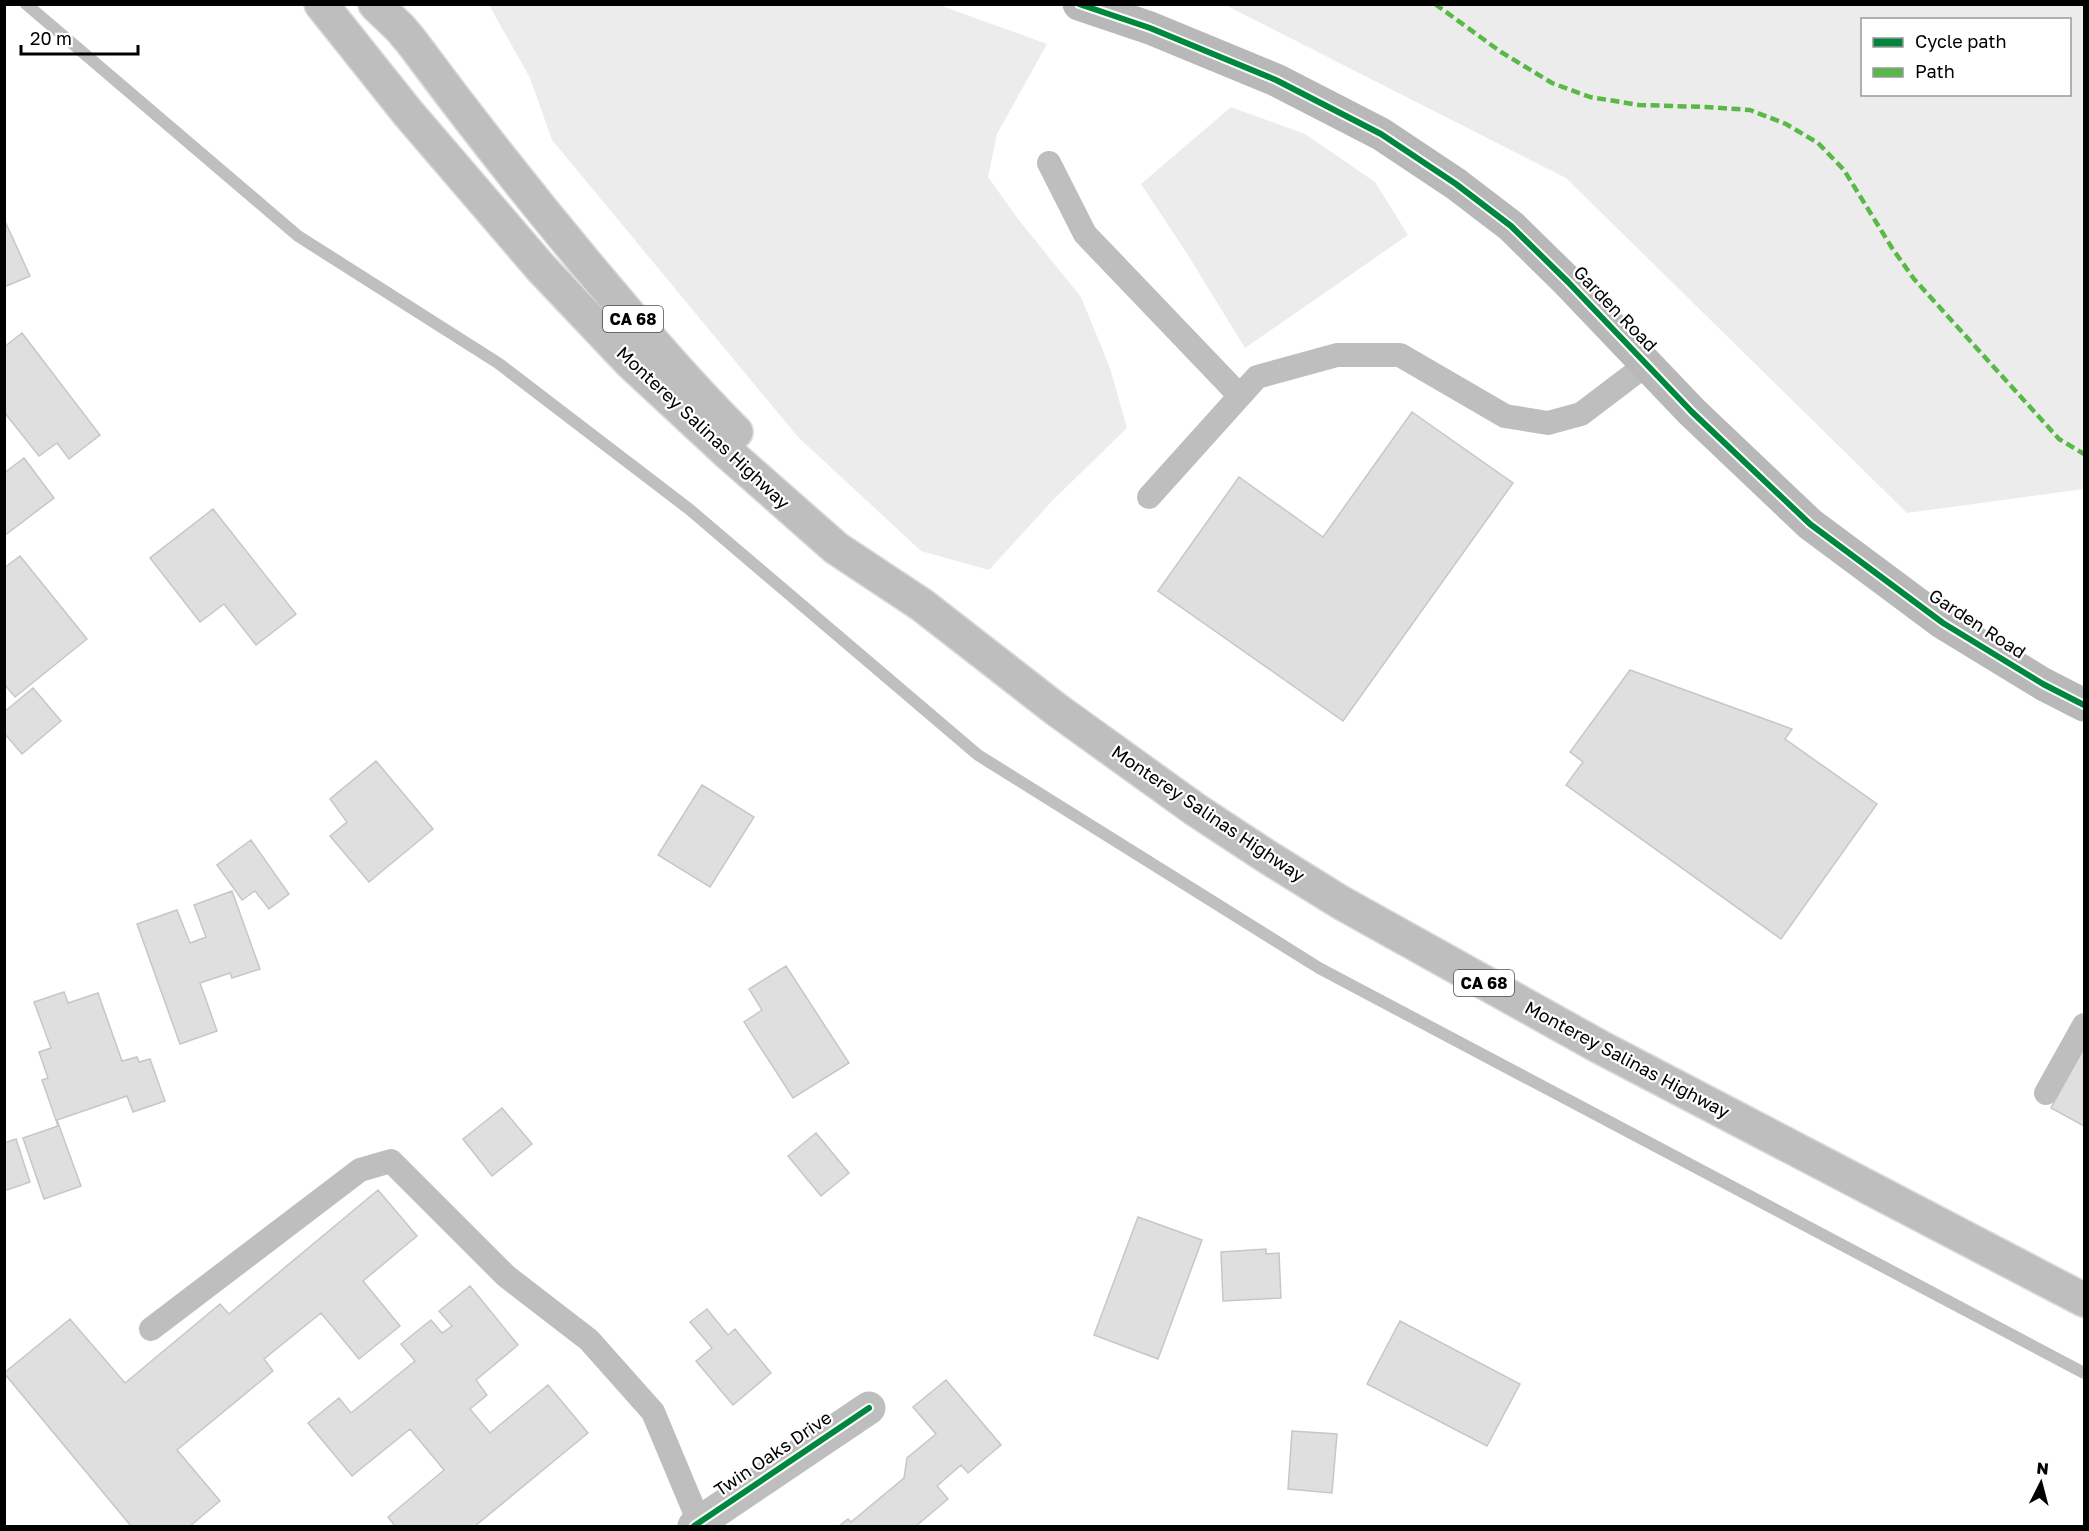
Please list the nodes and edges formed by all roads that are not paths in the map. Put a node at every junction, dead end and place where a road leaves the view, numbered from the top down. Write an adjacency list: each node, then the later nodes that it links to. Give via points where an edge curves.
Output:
1 (321, 4): 8 (main road, Monterey Salinas Highway / CA 68, via 541,268 631,363 836,549)
2 (375, 4): 8 (main road, Monterey Salinas Highway / CA 68, via 411,41 514,178 678,371 735,431)
3 (1079, 4): 5 (street, Garden Road, via 1150,28 1275,80 1381,134 1511,226)
4 (1049, 163): 6 (lane, via 1085,234)
5 (1647, 364): 6 (lane, via 1581,414 1548,423 1505,416 1400,356 1337,355 1257,377); 9 (street, Garden Road, via 1810,524 1943,623)
6 (1240, 396): 7 (lane)
7 (1149, 497)
8 (922, 605): 12 (main road, Monterey Salinas Highway / CA 68, via 1057,710 1196,810 1340,902 1600,1047)
9 (2085, 705)
10 (2085, 1025): 11 (lane)
11 (2046, 1093)
12 (2085, 1300)
13 (152, 1329): 15 (lane, via 360,1170 391,1161 506,1276 589,1340 653,1412)
14 (869, 1408): 15 (main road, Twin Oaks Drive)
15 (696, 1524)

